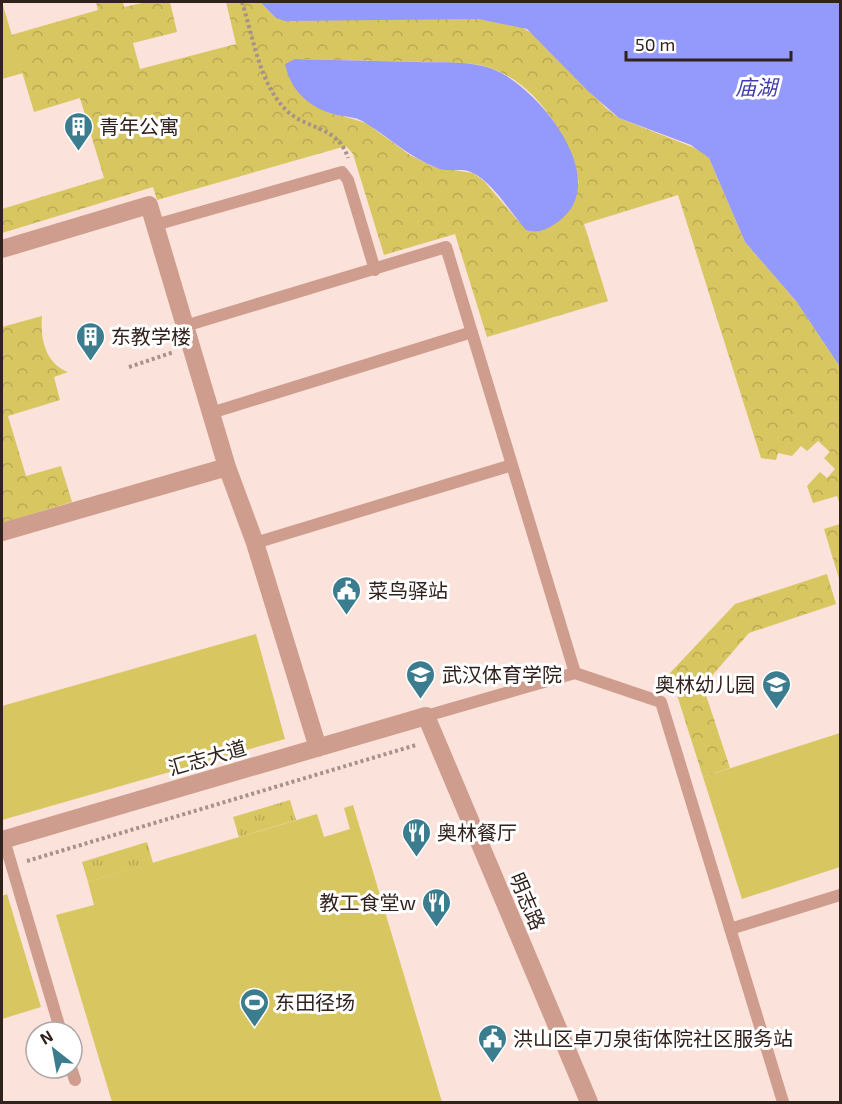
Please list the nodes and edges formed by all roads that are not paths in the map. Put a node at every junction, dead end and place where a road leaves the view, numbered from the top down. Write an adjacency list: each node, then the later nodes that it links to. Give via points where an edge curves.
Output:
1 (155, 225): 2 (street, via 149,205); 3 (lane, via 336,172 346,176); 4 (street)
2 (2, 249)
3 (375, 270): 4 (lane); 5 (lane, via 446,247)
4 (185, 326): 6 (street)
5 (472, 332): 6 (lane); 7 (lane)
6 (211, 412): 8 (street)
7 (512, 465): 10 (lane); 11 (lane)
8 (227, 467): 9 (street); 10 (street)
9 (2, 532)
10 (255, 543): 13 (street)
11 (574, 673): 12 (lane); 16 (lane, via 661,702)
12 (426, 716): 13 (street, 汇志大道); 18 (street, 明志路)
13 (318, 748): 14 (street, 汇志大道)
14 (3, 840): 17 (lane)
15 (840, 895): 16 (lane)
16 (730, 929): 19 (lane)
17 (57, 1020)
18 (589, 1102)
19 (783, 1102)

